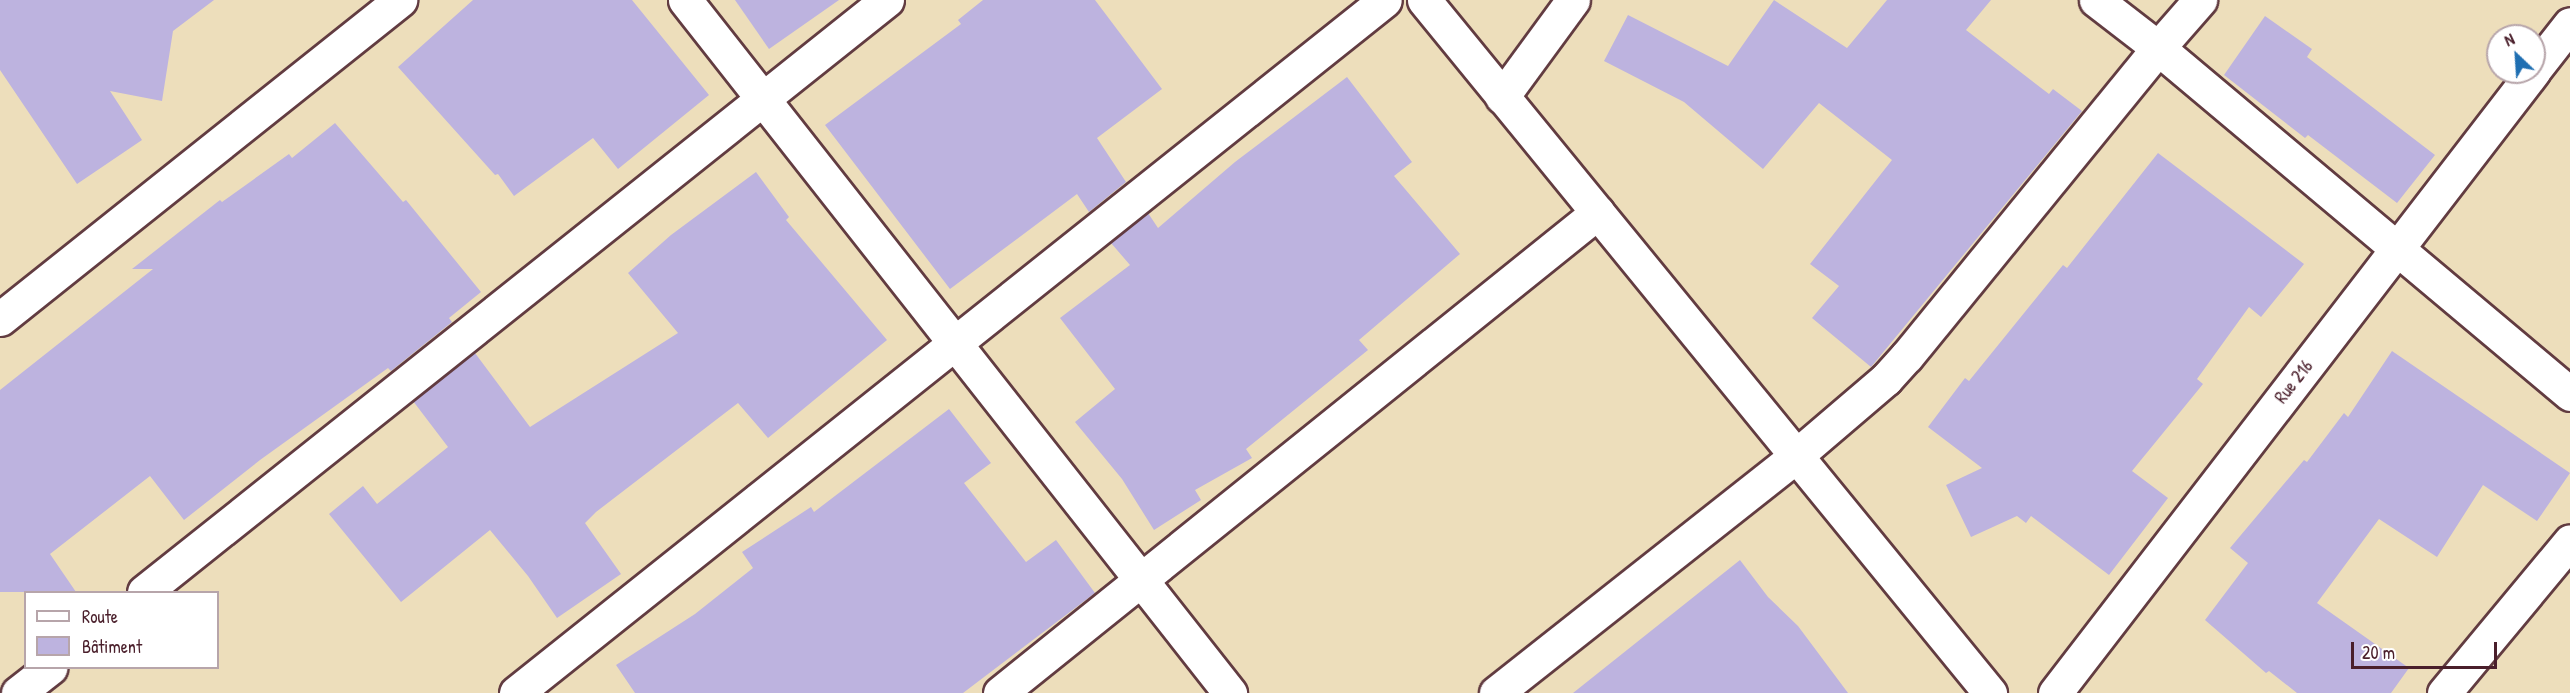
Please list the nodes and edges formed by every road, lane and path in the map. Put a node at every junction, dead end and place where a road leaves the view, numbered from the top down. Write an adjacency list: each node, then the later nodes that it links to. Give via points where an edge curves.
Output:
1 (400, 0): 17 (street)
2 (685, 0): 14 (street)
3 (887, 0): 14 (street)
4 (1385, 0): 18 (street)
5 (1425, 0): 13 (street)
6 (1573, 0): 13 (street)
7 (2096, 0): 10 (street)
8 (2200, 0): 10 (street)
9 (2570, 24): 11 (street, Rue 216)
10 (2158, 48): 16 (street); 20 (street, via 1907,357)
11 (2546, 54)
12 (2523, 84): 16 (street, Rue 216)
13 (1502, 97): 15 (street)
14 (763, 99): 18 (street); 23 (street)
15 (1598, 212): 20 (street); 22 (street)
16 (2397, 249): 19 (street); 31 (street, Rue 216)
17 (0, 319)
18 (955, 343): 22 (street); 27 (street)
19 (2570, 393)
20 (1797, 455): 25 (street); 30 (street)
21 (2570, 541): 32 (street)
22 (1141, 579): 28 (street); 29 (street)
23 (145, 591)
24 (49, 669): 26 (street)
25 (1984, 691)
26 (18, 693)
27 (516, 693)
28 (1000, 693)
29 (1230, 693)
30 (1496, 693)
31 (2055, 693)
32 (2444, 693)

